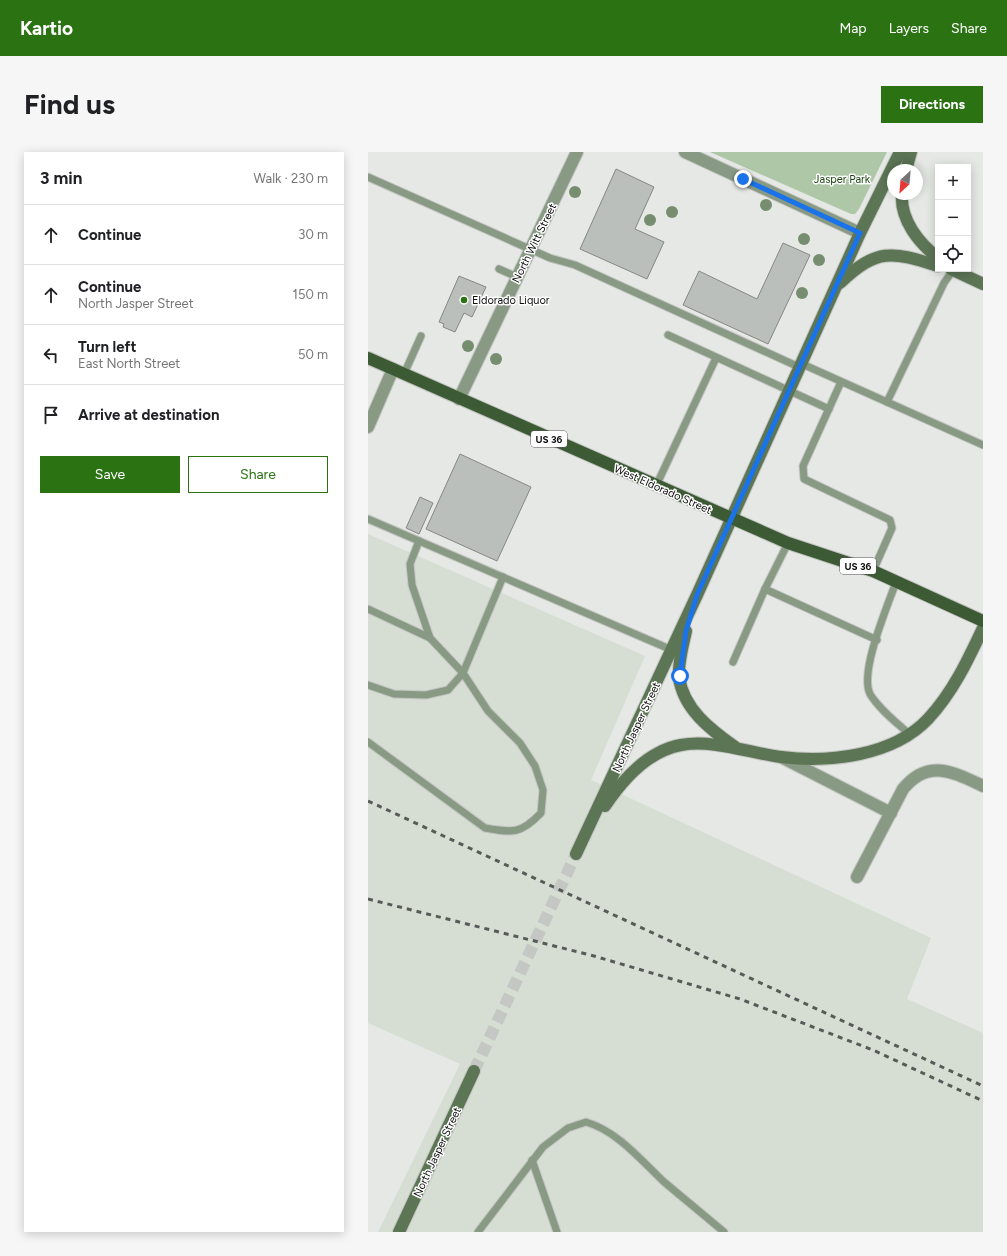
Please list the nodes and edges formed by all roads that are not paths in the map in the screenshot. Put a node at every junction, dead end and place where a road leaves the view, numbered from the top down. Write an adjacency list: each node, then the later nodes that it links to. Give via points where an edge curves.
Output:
1 (577, 152): 9 (street, North Witt Street)
2 (684, 152): 8 (street)
3 (900, 152): 8 (street, North Jasper Street)
4 (911, 152): 5 (street)
5 (908, 164)
6 (368, 177): 9 (lane)
7 (902, 200): 10 (street, via 906,219 918,238)
8 (860, 233): 17 (street, North Jasper Street)
9 (530, 249): 15 (street, North Witt Street); 22 (lane, via 575,265)
10 (935, 255)
11 (935, 265): 17 (street, via 900,255 883,255 868,260)
12 (499, 269): 15 (lane)
13 (950, 272): 27 (lane)
14 (957, 272): 16 (street)
15 (517, 277): 26 (street, North Witt Street)
16 (983, 284)
17 (835, 287): 22 (street, North Jasper Street)
18 (668, 335): 21 (lane)
19 (421, 336): 23 (lane)
20 (368, 358): 23 (main road, West Eldorado Street / US 36)
21 (716, 358): 25 (lane); 31 (lane)
22 (800, 365): 24 (lane); 25 (street, North Jasper Street)
23 (398, 372): 26 (main road, West Eldorado Street / US 36); 29 (street)
24 (841, 382): 27 (lane); 28 (lane)
25 (788, 391): 28 (lane); 32 (street, North Jasper Street)
26 (459, 399): 31 (main road, West Eldorado Street / US 36)
27 (887, 402): 30 (lane)
28 (829, 409): 36 (lane, via 803,466 804,479 890,520 892,528)
29 (368, 427)
30 (983, 445)
31 (656, 486): 32 (main road, West Eldorado Street / US 36)
32 (730, 518): 35 (main road, West Eldorado Street / US 36); 40 (street, North Jasper Street)
33 (368, 519): 34 (lane)
34 (419, 541): 37 (lane); 44 (lane, via 410,564 412,585)
35 (788, 543): 36 (main road, West Eldorado Street / US 36); 39 (lane)
36 (873, 572): 38 (main road, West Eldorado Street / US 36)
37 (503, 577): 46 (lane); 48 (lane)
38 (896, 582): 42 (main road, West Eldorado Street / US 36); 45 (lane)
39 (765, 589): 45 (lane); 47 (lane)
40 (697, 595): 46 (street, North Jasper Street); 52 (street, via 686,631 680,676 684,695 712,731)
41 (368, 609): 44 (lane)
42 (983, 621)
43 (983, 628): 50 (street, North Jasper Street, via 949,693 927,720)
44 (430, 638): 48 (lane)
45 (877, 640): 50 (lane, via 867,683 880,707)
46 (672, 650): 52 (street, North Jasper Street, via 579,849 596,819 621,784 646,761 663,750 682,744 706,744)
47 (733, 662)
48 (463, 673): 49 (lane, via 448,690 426,695 394,694); 51 (lane, via 488,711 520,743 535,766 543,790 541,813 528,827 507,832 485,828)
49 (368, 685)
50 (908, 734): 53 (street, North Jasper Street, via 889,745 842,758 816,760)
51 (368, 742)
52 (738, 749): 53 (street, North Jasper Street)
53 (781, 757): 55 (street)
54 (983, 786): 55 (street, via 952,772 924,772 914,777 903,789)
55 (891, 813): 56 (street)
56 (857, 877)
57 (474, 1072): 59 (street, North Jasper Street)
58 (532, 1160): 60 (lane); 61 (lane); 62 (lane, via 543,1147 568,1128 586,1122 596,1124 621,1141 664,1182)
59 (399, 1232)
60 (478, 1232)
61 (557, 1232)
62 (724, 1232)

